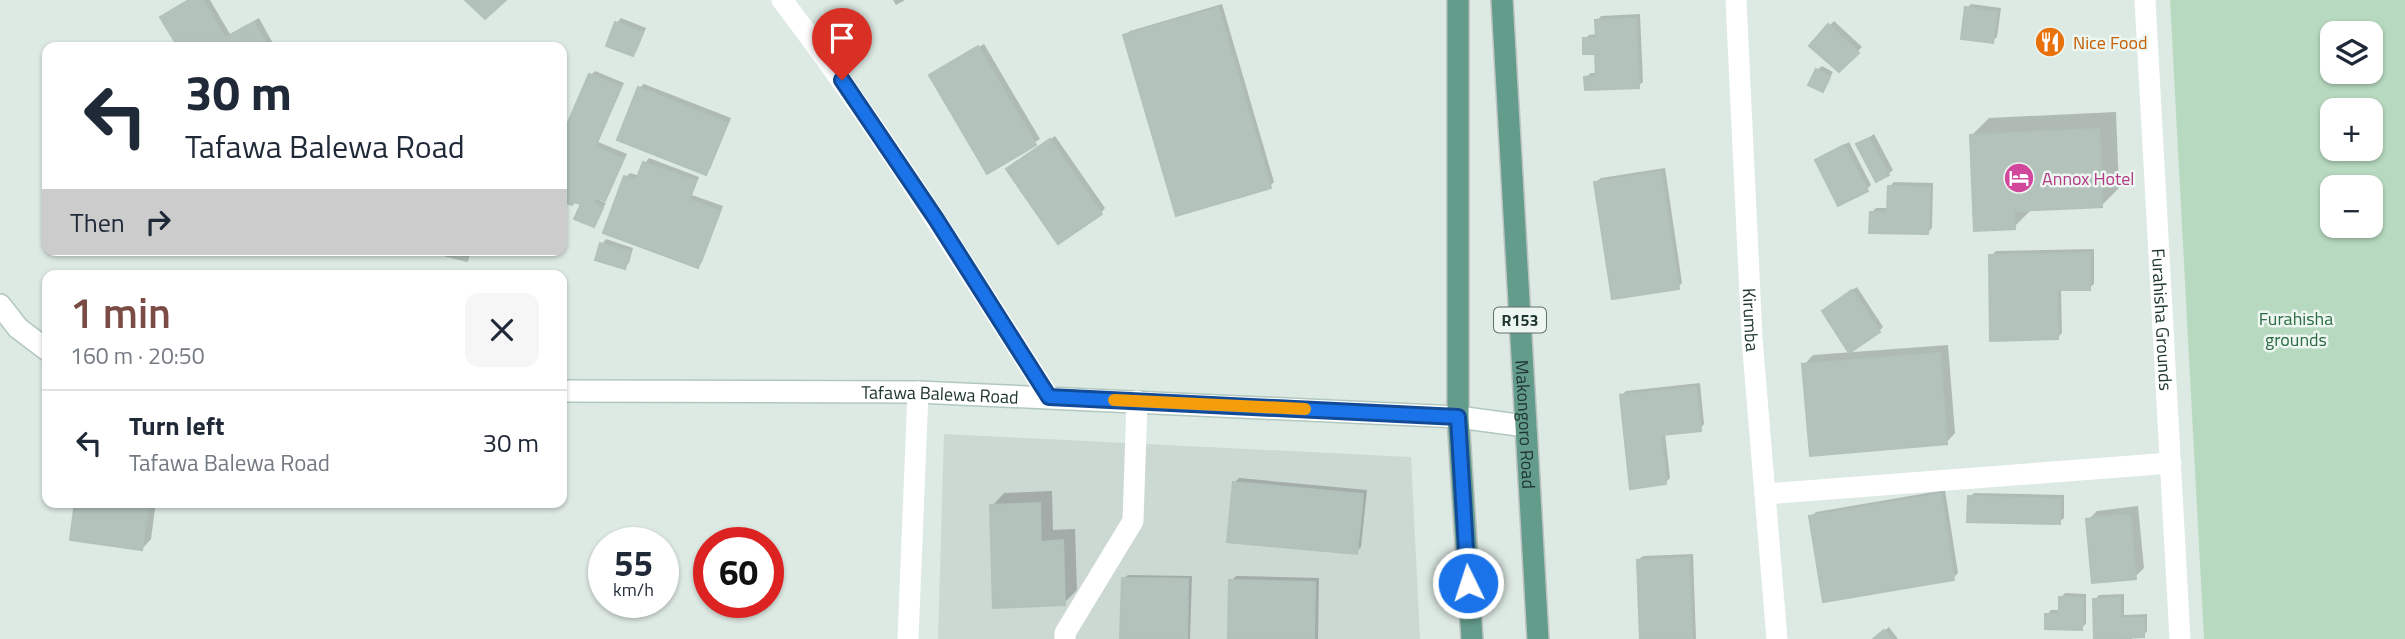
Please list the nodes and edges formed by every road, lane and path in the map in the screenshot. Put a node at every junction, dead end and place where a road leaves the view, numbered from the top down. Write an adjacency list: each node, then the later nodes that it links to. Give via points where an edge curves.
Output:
1 (782, 0): 10 (street, via 936,219)
2 (1458, 0): 12 (main road)
3 (1502, 0): 13 (main road, Makongoro Road / R153)
4 (1736, 0): 15 (street, Kirumba, via 1752,338)
5 (2145, 0): 14 (street, Furahisha Grounds)
6 (0, 305): 7 (street, via 18,328)
7 (42, 347)
8 (567, 391): 9 (street, Tafawa Balewa Road)
9 (918, 392): 10 (street, Tafawa Balewa Road); 16 (street)
10 (1049, 397): 11 (street, Tafawa Balewa Road)
11 (1137, 401): 12 (street, Tafawa Balewa Road); 17 (street, via 1133,521)
12 (1458, 417): 13 (street, Tafawa Balewa Road); 18 (main road)
13 (1526, 426): 19 (main road, Makongoro Road / R153)
14 (2171, 463): 15 (street); 21 (street, Furahisha Grounds)
15 (1765, 494): 20 (street, Kirumba)
16 (908, 639)
17 (1065, 639)
18 (1472, 639)
19 (1538, 639)
20 (1777, 639)
21 (2180, 639)

